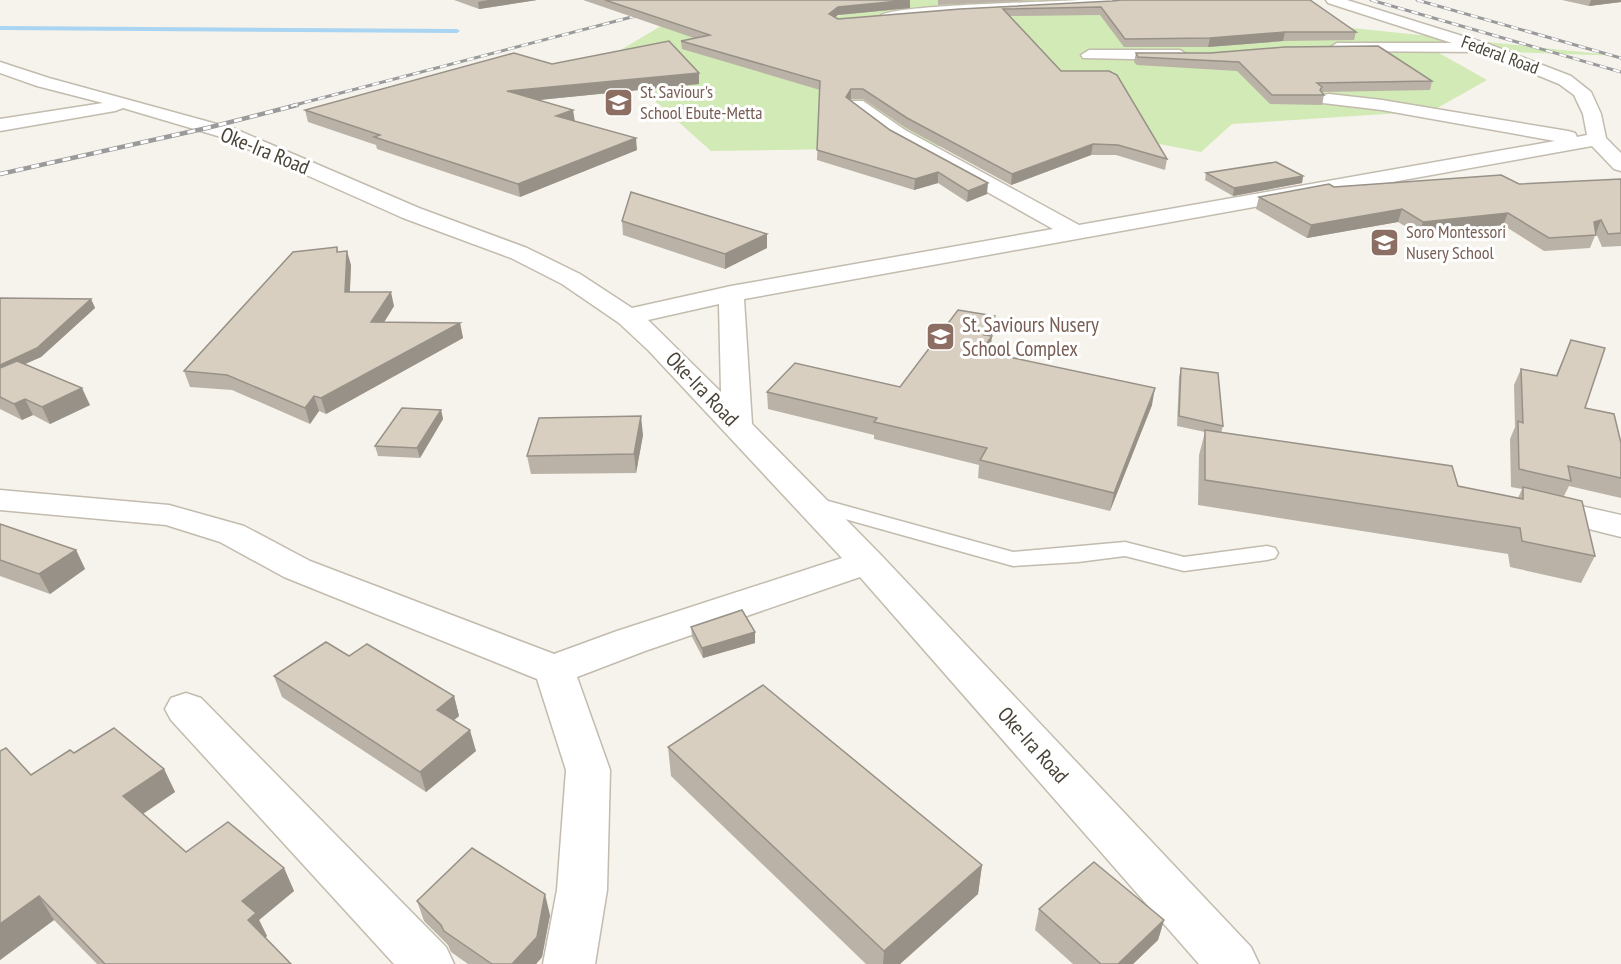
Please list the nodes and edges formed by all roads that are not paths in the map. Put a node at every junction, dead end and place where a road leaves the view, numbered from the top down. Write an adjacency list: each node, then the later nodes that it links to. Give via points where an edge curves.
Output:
1 (1131, 0): 3 (street)
2 (1333, 0): 4 (street, Federal Road)
3 (872, 18)
4 (1482, 47): 5 (street); 13 (street, Federal Road, via 1536,66 1582,92)
5 (1325, 48)
6 (1196, 54): 7 (street)
7 (1089, 55)
8 (1, 68): 10 (street, Oke-Ira Road)
9 (1329, 99): 13 (street)
10 (129, 104): 12 (street); 21 (street, Oke-Ira Road, via 228,133 411,213 519,253 571,279)
11 (857, 105): 19 (street, via 898,134)
12 (0, 125)
13 (1597, 140): 14 (street); 16 (street)
14 (1518, 153): 15 (street); 19 (street)
15 (1577, 163)
16 (1621, 165)
17 (1600, 168): 18 (street)
18 (1621, 173)
19 (1075, 232): 20 (street)
20 (731, 294): 21 (street); 22 (street)
21 (628, 317): 22 (street, Oke-Ira Road)
22 (737, 425): 25 (street, Oke-Ira Road)
23 (1510, 499): 26 (street)
24 (0, 500): 29 (street, via 169,515 232,534 297,569)
25 (809, 502): 27 (lane, via 1013,559 1125,549 1184,564); 28 (street, Oke-Ira Road)
26 (1621, 526)
27 (1267, 553)
28 (867, 562): 29 (street); 33 (street, Oke-Ira Road)
29 (554, 670): 32 (street, via 588,770 582,890)
30 (186, 709): 31 (street)
31 (428, 964)
32 (569, 964)
33 (1233, 964)

